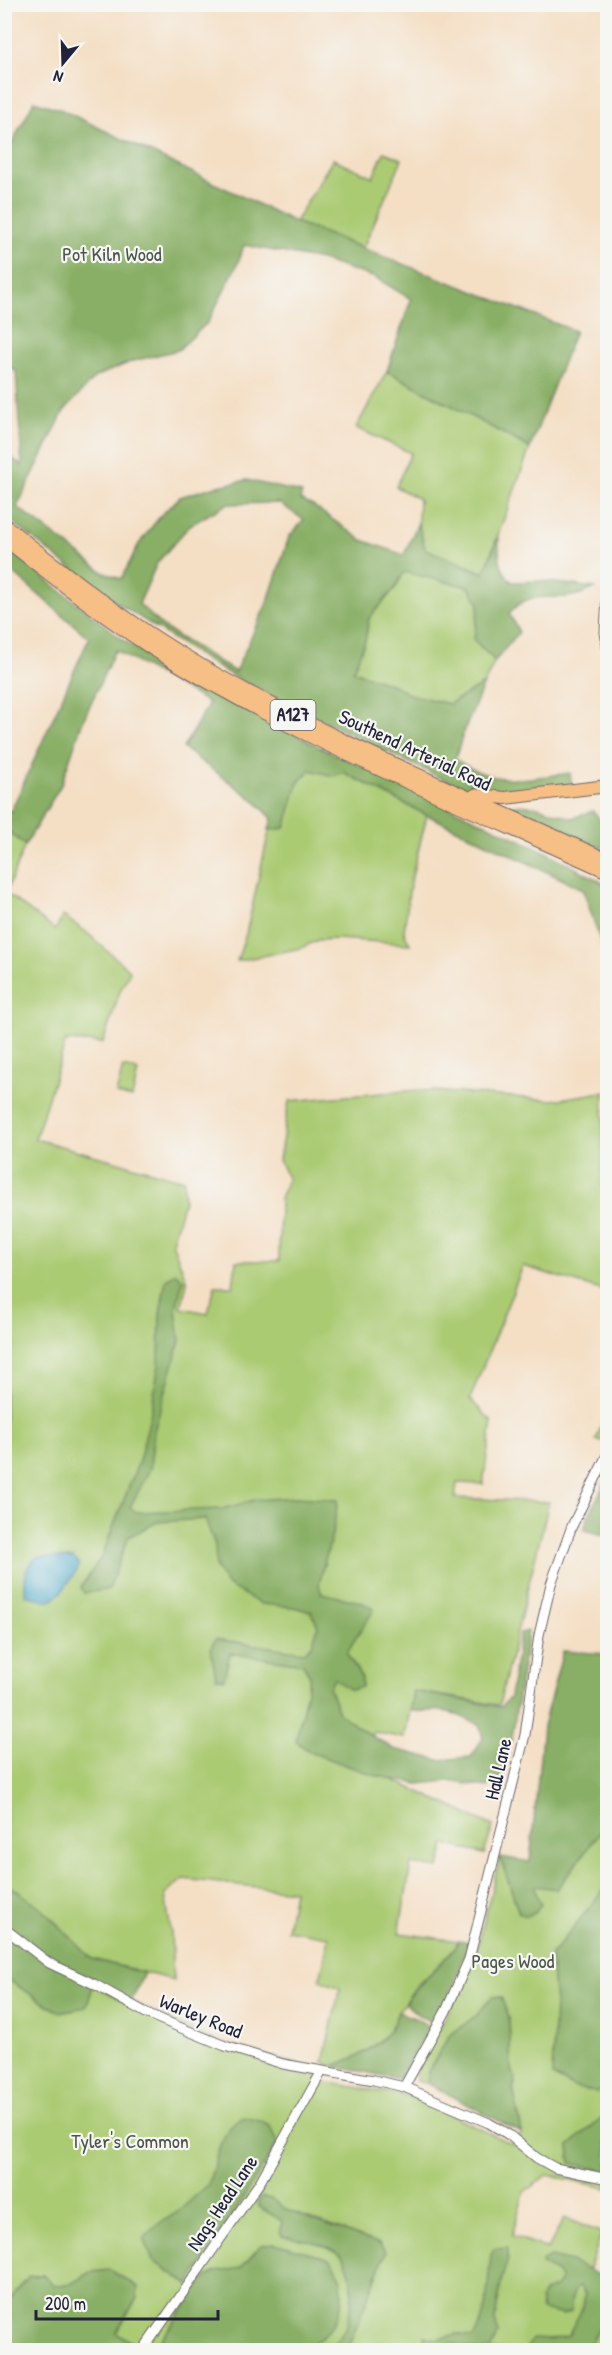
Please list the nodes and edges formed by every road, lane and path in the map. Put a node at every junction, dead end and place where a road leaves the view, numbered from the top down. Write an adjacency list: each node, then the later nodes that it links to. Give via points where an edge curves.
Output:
1 (4, 524): 6 (highway, Southend Arterial Road / A127, via 118,612 197,663 299,718)
2 (4, 539): 8 (highway, Southend Arterial Road / A127, via 113,622 215,686 307,734)
3 (608, 580): 4 (street)
4 (608, 653)
5 (608, 786): 6 (highway, A127, via 505,798)
6 (459, 792): 7 (highway, Southend Arterial Road / A127)
7 (608, 860)
8 (608, 872)
9 (608, 1453): 12 (street, Hall Lane, via 572,1526 551,1584 539,1635 525,1735 469,1959 446,2011)
10 (4, 1928): 11 (street, Warley Road, via 50,1963 148,2014 225,2046)
11 (322, 2071): 12 (street, Warley Road); 14 (street, Nags Head Lane, via 260,2182)
12 (404, 2087): 13 (street, Warley Road, via 489,2123 555,2168)
13 (608, 2179)
14 (143, 2350)

